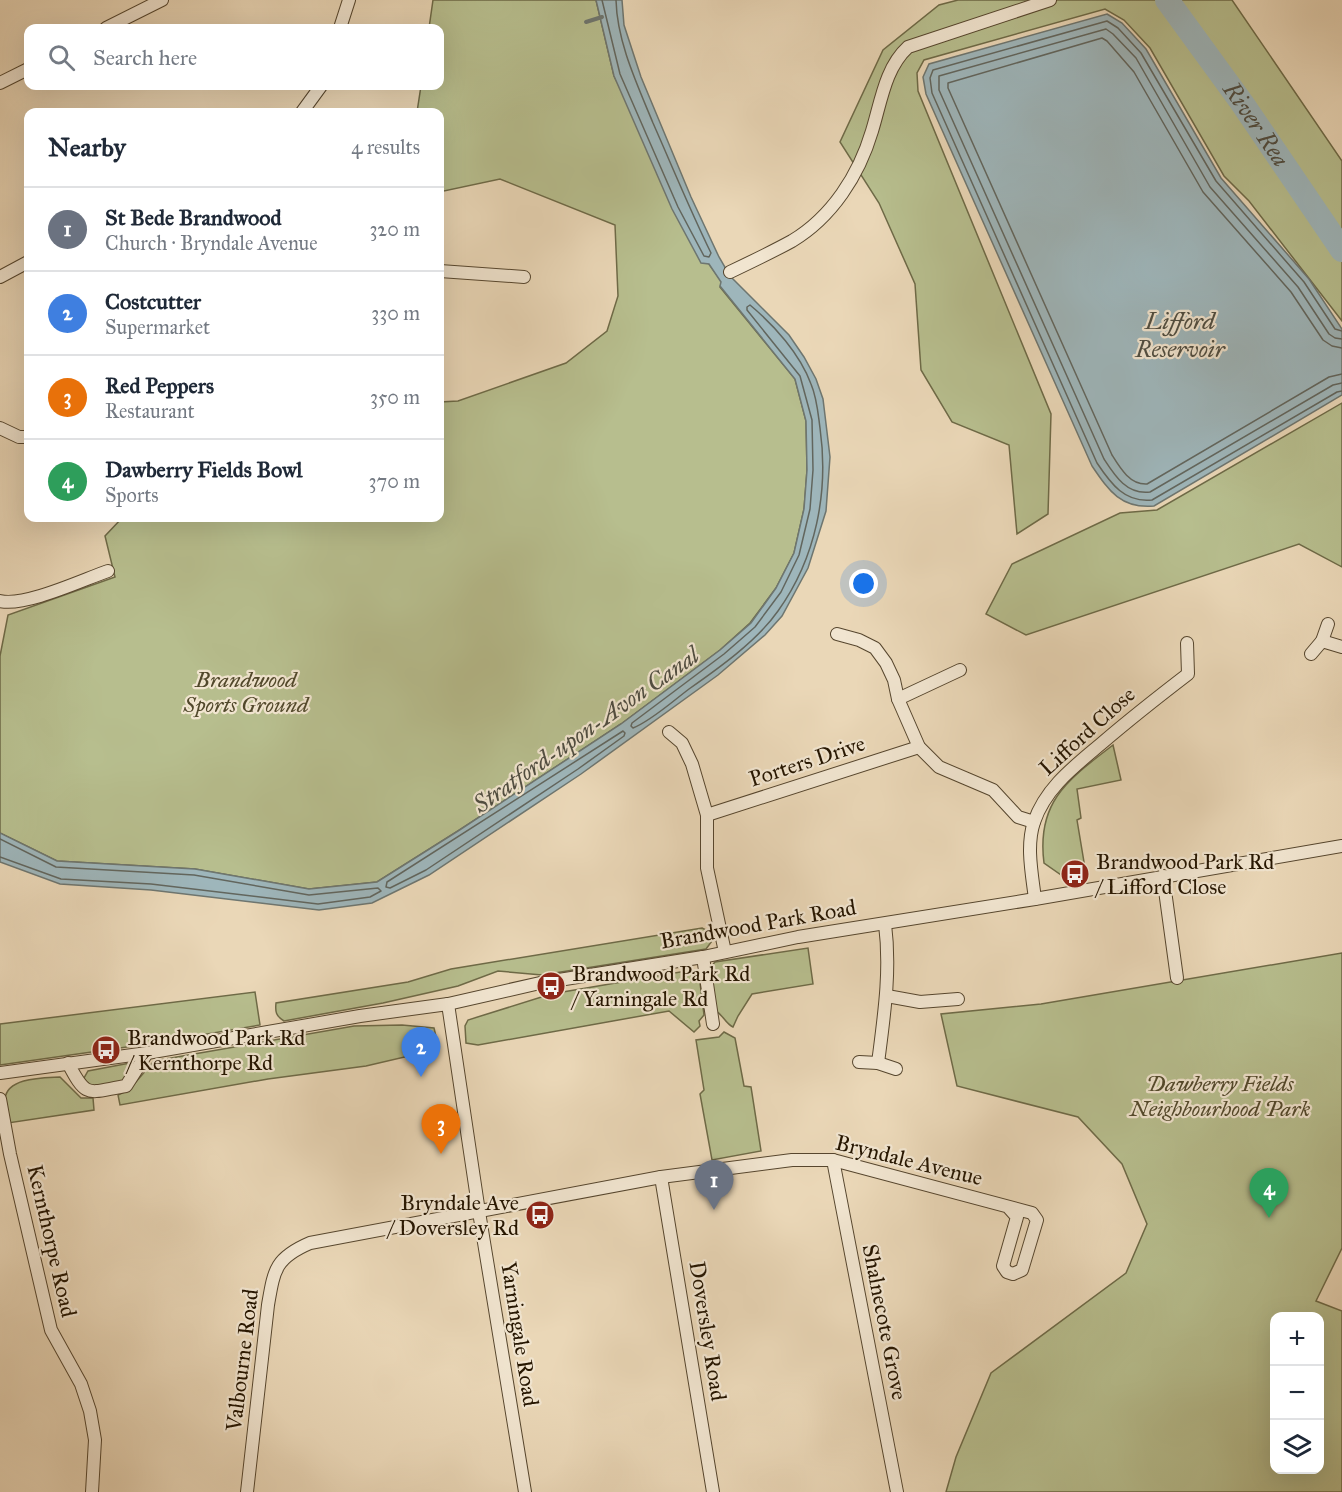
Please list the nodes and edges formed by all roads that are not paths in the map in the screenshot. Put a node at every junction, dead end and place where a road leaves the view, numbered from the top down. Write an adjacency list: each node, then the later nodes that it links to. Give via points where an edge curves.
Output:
1 (162, 0): 4 (street)
2 (349, 0): 5 (street)
3 (1050, 0): 12 (street, via 908,47 891,69 853,179 826,213 794,240)
4 (114, 24)
5 (341, 24)
6 (24, 71): 7 (street)
7 (0, 83)
8 (319, 90): 9 (street)
9 (310, 108)
10 (24, 264): 13 (street)
11 (444, 271): 14 (street)
12 (730, 272)
13 (0, 277)
14 (525, 277)
15 (0, 428): 16 (street)
16 (24, 436)
17 (108, 571): 18 (street, via 35,597)
18 (0, 602)
19 (1328, 624): 21 (street)
20 (837, 634): 26 (street, via 875,648 894,680)
21 (1322, 641): 23 (street); 24 (street)
22 (1187, 643): 30 (street, Lifford Close, via 1188,675 1062,777 1046,797)
23 (1342, 647)
24 (1311, 654)
25 (960, 670): 26 (street)
26 (898, 699): 28 (street)
27 (669, 732): 29 (street, via 682,743 692,764)
28 (919, 747): 29 (street, Porters Drive); 30 (street, via 939,767 993,790 1018,817)
29 (707, 814): 35 (street, via 707,868)
30 (1034, 822): 33 (street, Lifford Close, via 1030,846)
31 (1342, 846): 32 (street, Brandwood Park Road)
32 (1163, 876): 33 (street, Brandwood Park Road); 37 (street)
33 (1035, 899): 34 (street, Brandwood Park Road)
34 (885, 924): 35 (street, Brandwood Park Road); 38 (street)
35 (724, 952): 36 (street, Brandwood Park Road)
36 (703, 957): 40 (street, Brandwood Park Road, via 540,983); 41 (street)
37 (1176, 978)
38 (887, 996): 39 (street, via 920,1002); 45 (street)
39 (958, 999)
40 (448, 1004): 42 (street, Brandwood Park Road); 52 (street, Yarningale Road)
41 (713, 1024)
42 (147, 1053): 44 (street, Brandwood Park Road); 44 (street, via 126,1086 89,1092 77,1082)
43 (859, 1062): 45 (street)
44 (68, 1063): 47 (street, Brandwood Park Road)
45 (878, 1063): 46 (street)
46 (896, 1069)
47 (0, 1073)
48 (0, 1099): 53 (street, Kernthorpe Road, via 51,1330 81,1384 90,1411 95,1440)
49 (833, 1160): 50 (street, Bryndale Avenue, via 792,1160); 51 (street, Bryndale Avenue); 57 (street, Shalnecote Grove)
50 (661, 1177): 52 (street, Bryndale Avenue); 56 (street, Doversley Road)
51 (1009, 1208): 51 (street, Bryndale Avenue, via 1017,1217 1003,1266 1013,1274 1022,1270 1037,1220 1032,1213)
52 (479, 1212): 54 (street, Valbourne Road, via 309,1243 283,1259 273,1275 268,1305); 55 (street, Yarningale Road)
53 (92, 1492)
54 (247, 1492)
55 (525, 1492)
56 (713, 1492)
57 (897, 1492)

